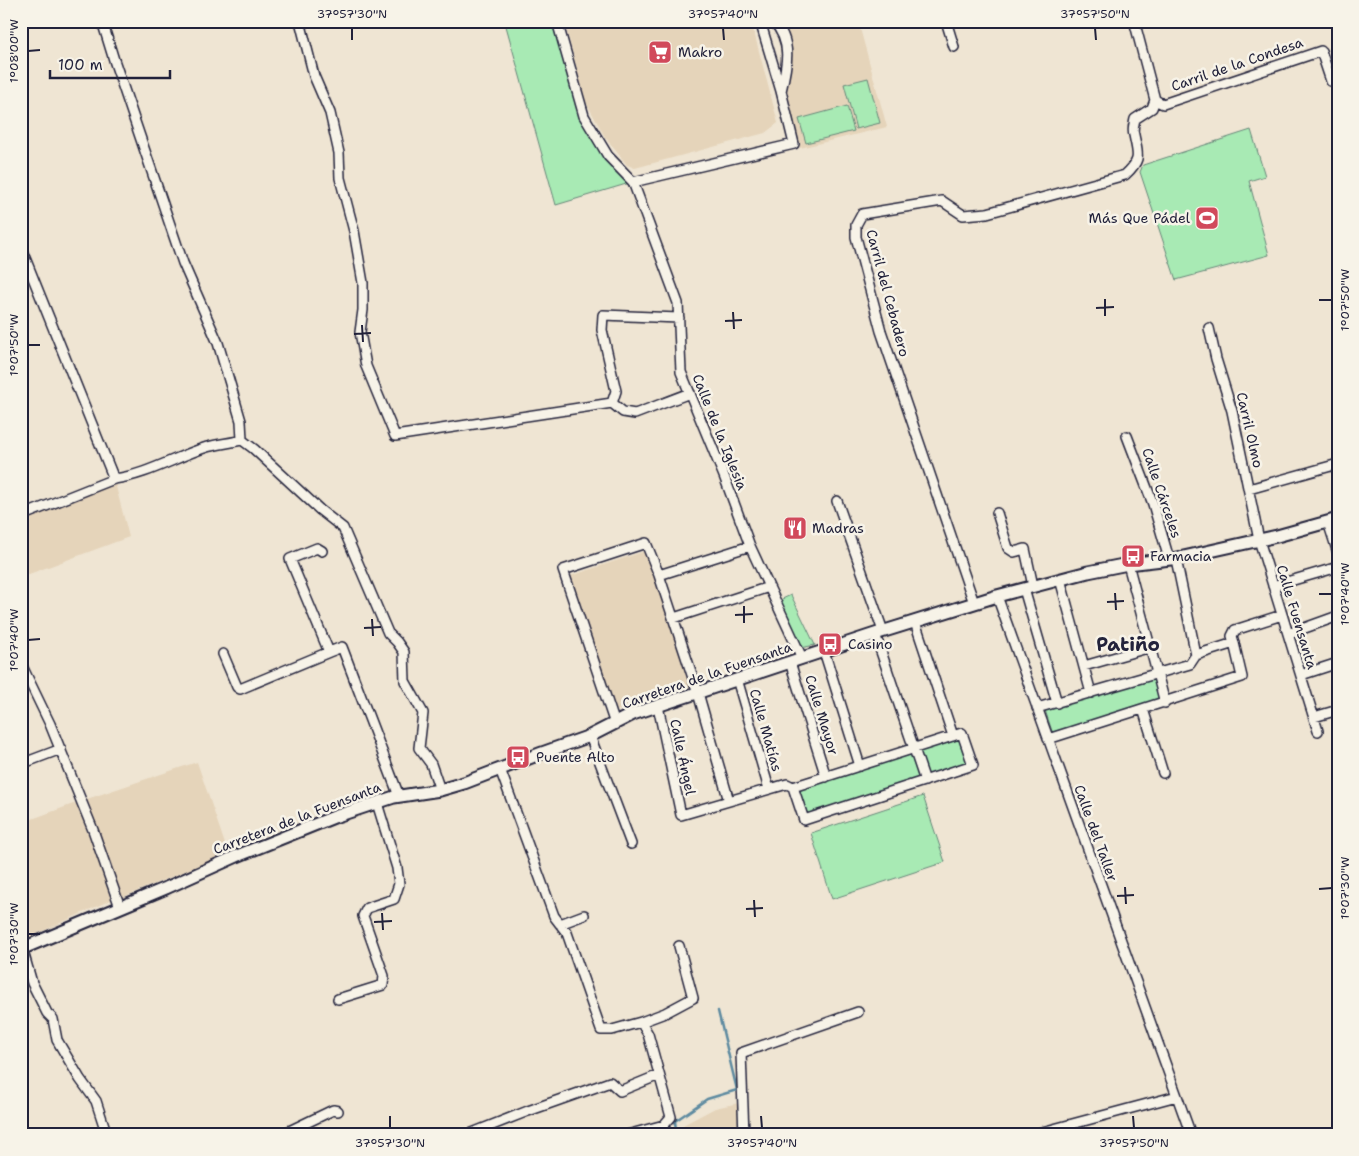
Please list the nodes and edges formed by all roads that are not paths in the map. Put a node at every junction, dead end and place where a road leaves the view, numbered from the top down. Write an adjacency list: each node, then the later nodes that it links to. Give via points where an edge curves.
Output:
1 (102, 21): 19 (street, via 183,263 218,344 241,421)
2 (300, 21): 17 (street, via 314,76 330,113 339,153 340,178 354,231 363,283 360,332 366,366 395,436)
3 (557, 21): 12 (street, Calle de la Iglesia, via 584,116 608,156)
4 (760, 21): 10 (street)
5 (773, 21): 10 (street, via 787,43 787,66)
6 (946, 21): 8 (street)
7 (1136, 21): 11 (street)
8 (954, 48)
9 (1338, 79): 11 (street, Carril de la Condesa, via 1331,81 1321,51 1163,104)
10 (781, 91): 12 (street, via 794,144)
11 (1155, 100): 40 (street, Carril del Cebadero, via 1152,108 1135,119 1133,133 1139,153 1136,165 1125,174 987,214 963,216 942,201 862,214 856,225 856,237 881,331)
12 (633, 182): 14 (street, Calle de la Iglesia, via 678,303)
13 (21, 248): 21 (street)
14 (679, 318): 16 (street, Calle de la Iglesia, via 681,372); 17 (street, via 603,316 602,330 616,391)
15 (1209, 328): 22 (street, Carril Olmo)
16 (690, 394): 17 (street, via 635,414 622,412); 28 (street, Calle de la Iglesia)
17 (612, 403)
18 (1127, 436): 31 (street, Calle Cárceles)
19 (242, 440): 21 (street, via 206,448 158,468); 85 (street, via 343,528 388,633 404,652 405,681 423,713 419,748 431,764)
20 (1338, 464): 22 (street)
21 (114, 479): 25 (street)
22 (1249, 489): 27 (street, Carril Olmo)
23 (837, 501): 45 (street)
24 (997, 513): 38 (street, via 1008,548 1014,552 1025,549)
25 (21, 516)
26 (1333, 521): 27 (main road, Carretera de la Fuensanta); 30 (street)
27 (1259, 540): 31 (main road, Carretera de la Fuensanta); 36 (street, Calle Fuensanta)
28 (750, 546): 34 (street); 37 (street, Calle de la Iglesia)
29 (322, 551): 50 (street, via 316,548 290,559)
30 (1338, 554)
31 (1172, 559): 32 (main road, Carretera de la Fuensanta); 52 (street, Calle Cárceles)
32 (1128, 564): 35 (main road, Carretera de la Fuensanta); 48 (street)
33 (1338, 567): 36 (street)
34 (659, 575): 43 (street); 70 (street, via 646,543 563,570)
35 (1060, 579): 38 (main road, Carretera de la Fuensanta); 57 (street)
36 (1273, 586): 41 (street, Calle Fuensanta)
37 (769, 587): 43 (street); 53 (street, Calle de la Iglesia)
38 (1029, 587): 39 (main road, Carretera de la Fuensanta); 63 (street)
39 (997, 596): 40 (main road, Carretera de la Fuensanta); 66 (street, Calle del Taller)
40 (974, 603): 44 (main road, Carretera de la Fuensanta)
41 (1282, 615): 46 (street, Calle Fuensanta); 47 (street, via 1235,630 1232,636)
42 (1338, 616): 46 (street)
43 (674, 618): 61 (street)
44 (915, 622): 45 (main road, Carretera de la Fuensanta); 73 (street)
45 (879, 633): 49 (main road, Carretera de la Fuensanta); 76 (street)
46 (1288, 634): 59 (street, Calle Fuensanta)
47 (1234, 644): 52 (street); 64 (street, via 1242,677)
48 (1151, 647): 57 (street); 58 (street)
49 (824, 651): 53 (main road, Carretera de la Fuensanta); 78 (street)
50 (329, 652): 51 (street, via 240,689); 86 (street, via 342,647)
51 (223, 654)
52 (1196, 655): 58 (street, via 1190,664)
53 (802, 658): 54 (main road, Carretera de la Fuensanta)
54 (790, 662): 60 (main road, Carretera de la Fuensanta); 81 (street, Calle Mayor)
55 (1338, 663): 59 (street)
56 (21, 664): 75 (street)
57 (1084, 666): 62 (street)
58 (1158, 674): 62 (street); 64 (street)
59 (1301, 675): 69 (street, Calle Fuensanta)
60 (737, 679): 61 (main road, Carretera de la Fuensanta); 84 (street, Calle Matías)
61 (698, 693): 65 (main road, Carretera de la Fuensanta); 87 (street)
62 (1092, 693): 63 (street)
63 (1057, 703): 66 (street)
64 (1165, 703): 67 (street)
65 (658, 706): 70 (main road, Carretera de la Fuensanta); 87 (street, Calle Ángel, via 681,815)
66 (1037, 708): 74 (street, Calle del Taller)
67 (1143, 709): 74 (street); 80 (street)
68 (1338, 710): 69 (street)
69 (1314, 717): 71 (street, Calle Fuensanta)
70 (615, 724): 72 (main road, Carretera de la Fuensanta)
71 (1318, 731)
72 (590, 736): 79 (main road, Carretera de la Fuensanta); 89 (street)
73 (953, 736): 76 (street); 82 (street, via 962,733 973,765)
74 (1048, 739): 99 (street, Calle del Taller)
75 (61, 749): 77 (street); 90 (street)
76 (914, 749): 78 (street); 82 (street)
77 (21, 764)
78 (860, 766): 81 (street)
79 (500, 770): 85 (main road, Carretera de la Fuensanta); 92 (street, via 554,916)
80 (1164, 773)
81 (826, 777): 83 (street)
82 (925, 781): 83 (street, via 804,820)
83 (793, 787): 84 (street, via 787,784)
84 (769, 789): 87 (street)
85 (440, 790): 86 (main road, Carretera de la Fuensanta)
86 (399, 796): 88 (main road, Carretera de la Fuensanta)
87 (729, 801)
88 (377, 803): 90 (main road, Carretera de la Fuensanta, via 237,856); 95 (street, via 399,884 394,899 367,908 363,916 384,976 383,985)
89 (630, 844)
90 (120, 907): 94 (main road, Carretera de la Fuensanta)
91 (584, 916): 92 (street)
92 (560, 924): 97 (street, via 567,933 601,1030)
93 (679, 946): 97 (street, via 693,998)
94 (22, 949): 101 (street, via 32,983 53,1019 57,1040 80,1080 96,1100)
95 (338, 1000)
96 (858, 1012): 105 (street, via 741,1053)
97 (641, 1022): 98 (street, via 648,1034)
98 (659, 1074): 103 (street, via 620,1090 610,1082); 104 (street, via 671,1117 664,1125)
99 (1177, 1096): 106 (street); 107 (street, Calle del Taller)
100 (338, 1111): 102 (street, via 333,1110)
101 (107, 1135)
102 (281, 1135)
103 (467, 1135)
104 (627, 1135)
105 (744, 1135)
106 (1031, 1135)
107 (1190, 1135)

